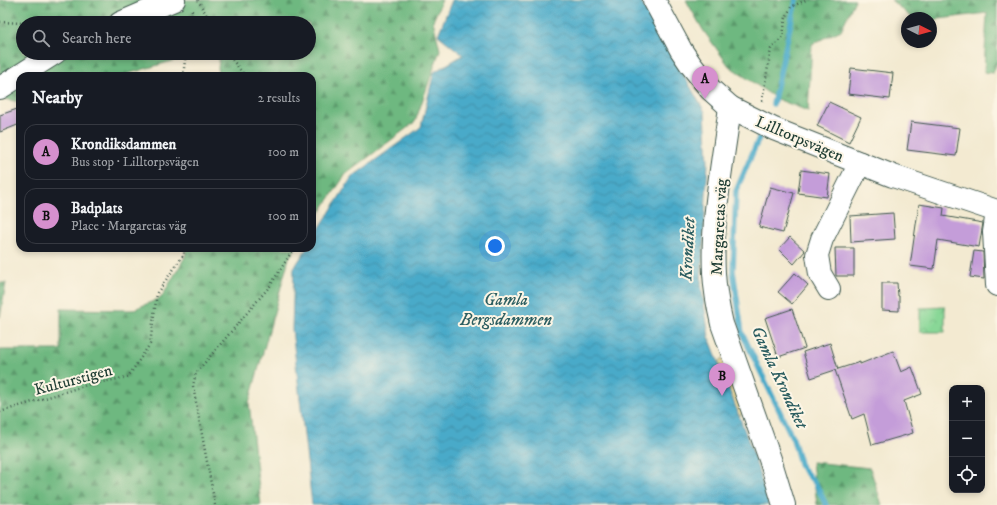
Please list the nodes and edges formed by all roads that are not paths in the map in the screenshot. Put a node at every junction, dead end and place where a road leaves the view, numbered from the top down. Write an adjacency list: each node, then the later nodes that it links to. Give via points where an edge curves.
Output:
1 (174, 0): 3 (street)
2 (654, 0): 8 (street, Lilltorpsvägen, via 691,65 710,89)
3 (136, 16)
4 (44, 60): 5 (street)
5 (25, 72)
6 (16, 78): 7 (street)
7 (0, 88)
8 (730, 107): 9 (street, Lilltorpsvägen, via 774,129); 13 (street, Margaretas väg, via 715,226 714,272 717,301 722,324)
9 (860, 163): 10 (street, Lilltorpsvägen); 12 (street, via 822,239 817,255 820,274)
10 (997, 211): 11 (street, Lilltorpsvägen, via 994,232)
11 (997, 285)
12 (829, 289)
13 (784, 505)

